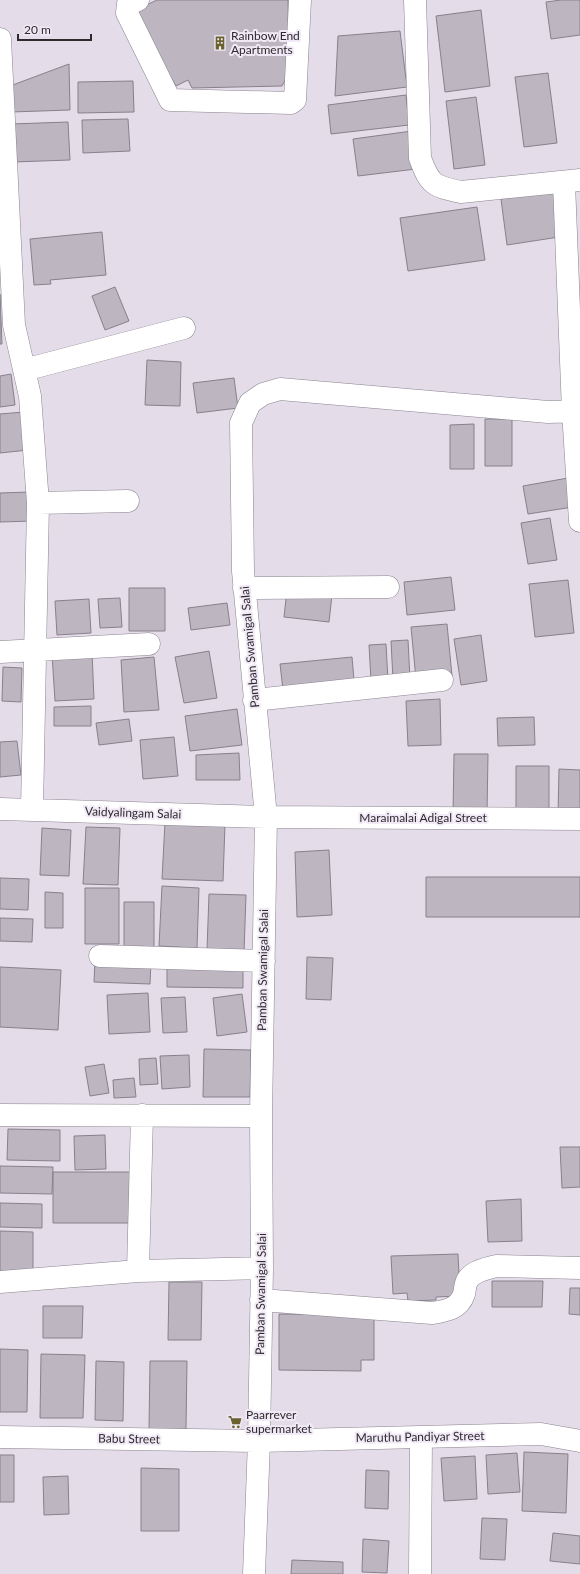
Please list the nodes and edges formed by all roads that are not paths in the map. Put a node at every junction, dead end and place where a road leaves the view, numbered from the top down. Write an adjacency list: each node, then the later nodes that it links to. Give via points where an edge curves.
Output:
1 (138, 0): 2 (street, via 128,4 127,13 170,100 291,103 295,100)
2 (300, 0)
3 (415, 0): 5 (street, via 420,158 433,184 461,192)
4 (0, 51): 7 (street, via 14,325)
5 (572, 182): 8 (street)
6 (184, 328): 7 (street)
7 (24, 370): 10 (street, via 30,396)
8 (576, 411): 11 (street); 12 (street, Pamban Swamigal Salai, via 548,412 280,389 263,394 250,403 241,423)
9 (128, 501): 10 (street)
10 (38, 503): 15 (street)
11 (580, 521)
12 (244, 588): 13 (street); 18 (street, Pamban Swamigal Salai)
13 (388, 588)
14 (149, 644): 15 (street)
15 (37, 651): 16 (street); 20 (street)
16 (0, 652)
17 (442, 680): 18 (street)
18 (254, 700): 21 (street, Pamban Swamigal Salai)
19 (0, 809): 20 (street, Vaidyalingam Salai)
20 (32, 810): 21 (street, Vaidyalingam Salai)
21 (266, 816): 22 (street, Maraimalai Adigal Street); 24 (street, Pamban Swamigal Salai)
22 (580, 819)
23 (100, 956): 24 (street)
24 (264, 961): 27 (street, Pamban Swamigal Salai)
25 (0, 1115): 26 (street)
26 (142, 1116): 27 (street); 30 (street)
27 (261, 1116): 28 (street, Pamban Swamigal Salai)
28 (262, 1268): 30 (street); 32 (street, Pamban Swamigal Salai)
29 (580, 1268): 32 (street, via 496,1266 484,1269 467,1281 460,1302 452,1310 432,1313)
30 (138, 1271): 31 (street)
31 (0, 1282)
32 (261, 1300): 35 (street, Pamban Swamigal Salai)
33 (0, 1437): 35 (street, Babu Street)
34 (421, 1437): 35 (street, Maruthu Pandiyar Street); 36 (street, Maruthu Pandiyar Street, via 541,1434); 38 (street)
35 (259, 1440): 37 (street, Pamban Swamigal Salai)
36 (580, 1441)
37 (254, 1574)
38 (420, 1574)

